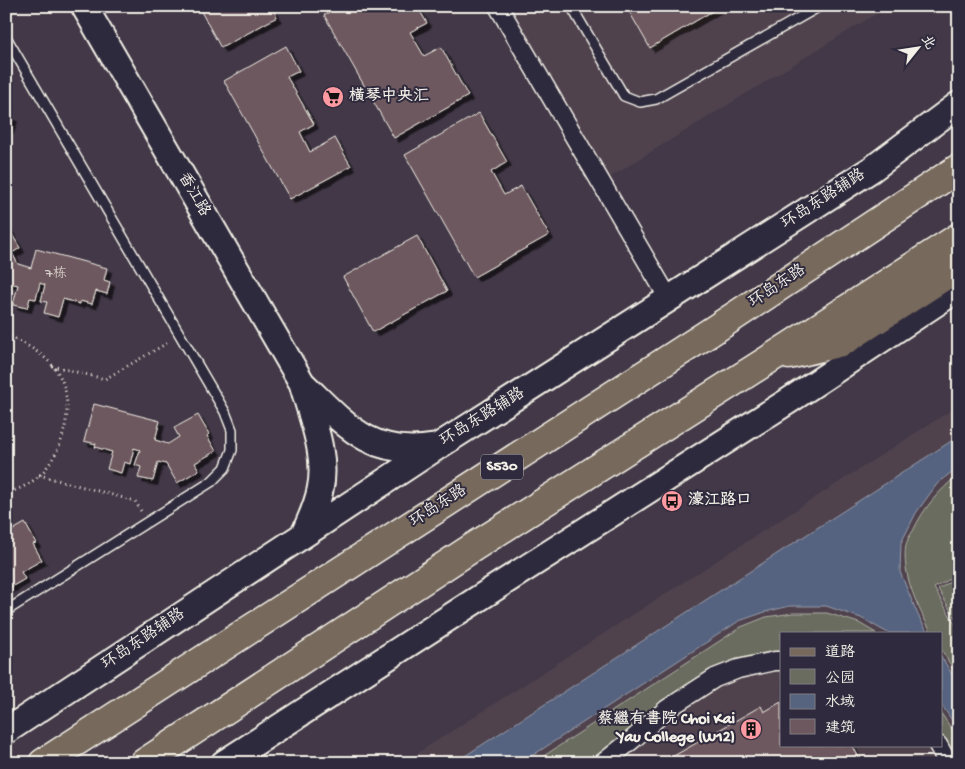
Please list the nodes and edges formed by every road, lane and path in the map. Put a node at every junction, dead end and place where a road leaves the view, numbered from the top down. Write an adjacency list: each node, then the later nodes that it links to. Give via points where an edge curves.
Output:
1 (84, 6): 18 (main road, 香江路)
2 (498, 6): 13 (street)
3 (571, 6): 4 (lane, via 624,96 640,102 656,99)
4 (820, 6)
5 (6, 37): 15 (lane)
6 (959, 104): 9 (main road, 环岛东路辅路)
7 (959, 124): 9 (main road)
8 (959, 168): 28 (main road, 环岛东路 / S530)
9 (872, 169): 13 (main road, 环岛东路辅路)
10 (959, 237): 16 (main road)
11 (959, 270): 16 (main road, via 946,275 842,342)
12 (959, 288): 30 (main road)
13 (669, 299): 19 (main road, 环岛东路辅路)
14 (6, 334): 17 (path, via 46,358)
15 (180, 336): 17 (path, via 104,380); 22 (lane, via 225,412 232,430 232,450 225,468 211,482)
16 (768, 360): 29 (main road, via 475,546)
17 (52, 366): 20 (path, via 65,391 65,425 55,455)
18 (302, 383): 19 (main road, via 347,426 374,442 405,449); 23 (main road, via 318,440 322,472 317,504)
19 (436, 447): 23 (main road, 环岛东路辅路)
20 (39, 475): 21 (path, via 25,486); 22 (path, via 135,501)
21 (6, 493)
22 (148, 522): 24 (lane)
23 (304, 534): 26 (main road, 环岛东路辅路)
24 (6, 611)
25 (780, 661): 31 (street, via 738,669 715,678 667,708)
26 (6, 731)
27 (939, 746): 32 (street)
28 (43, 763)
29 (144, 763)
30 (224, 763)
31 (603, 763)
32 (948, 763)

